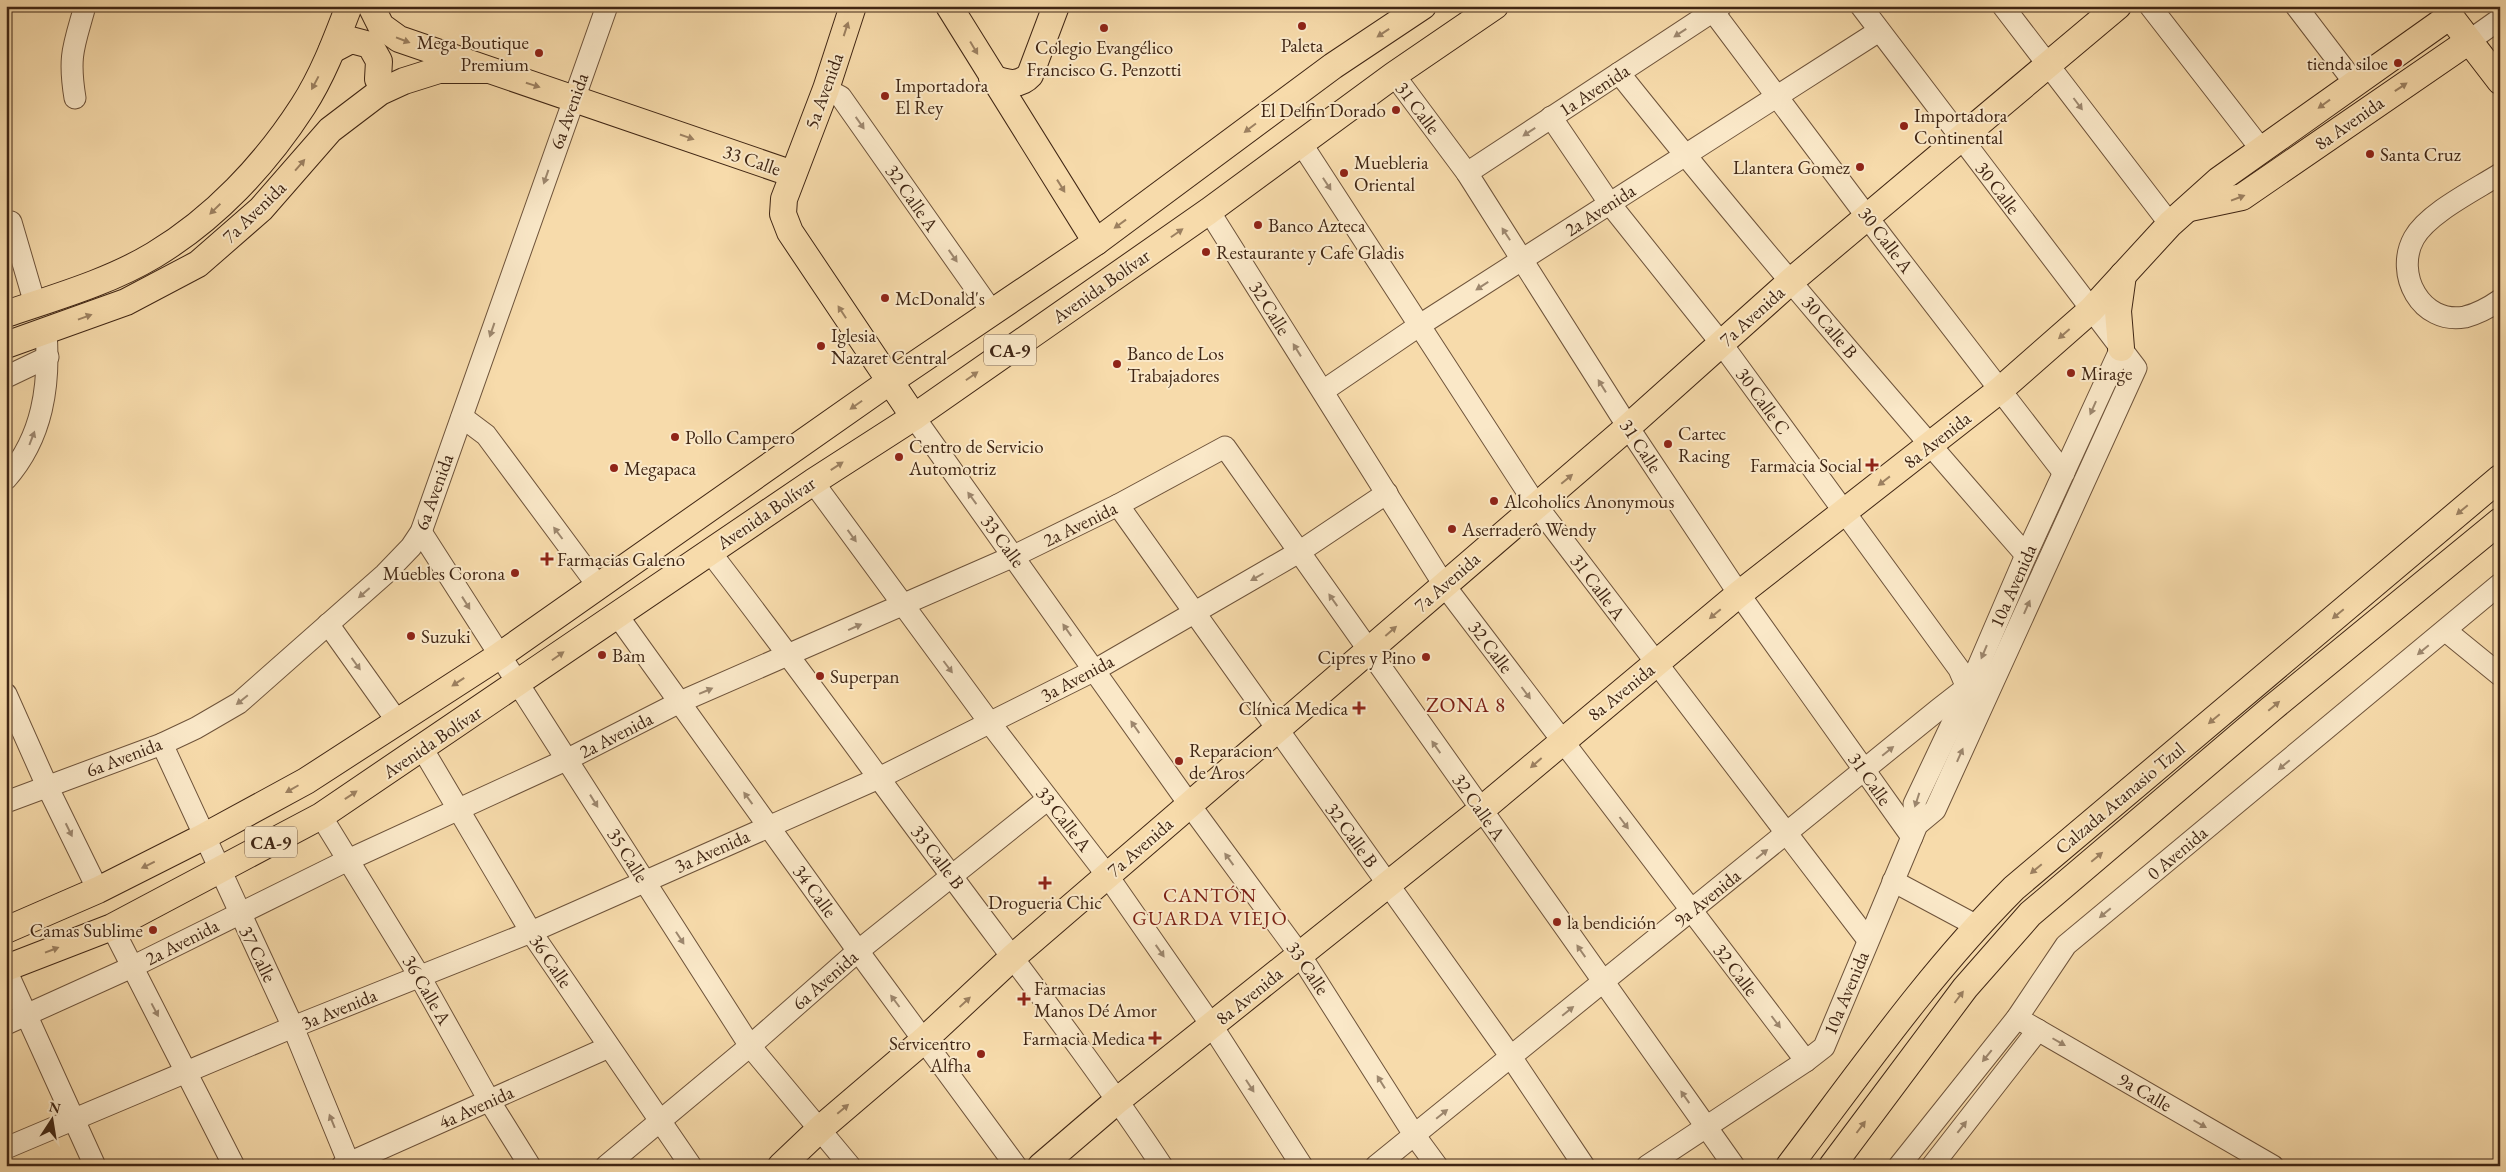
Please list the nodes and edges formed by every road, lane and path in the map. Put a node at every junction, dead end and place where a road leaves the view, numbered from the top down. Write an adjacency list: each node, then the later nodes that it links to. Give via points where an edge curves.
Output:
1 (86, 6): 32 (street, via 72,49 70,69)
2 (349, 6): 20 (main road, 7a Avenida)
3 (371, 6): 23 (main road, 33 Calle, one-way to 23, via 381,26 393,36)
4 (607, 6): 33 (street, 6a Avenida)
5 (853, 6): 30 (main road, 5a Avenida, one-way to 5)
6 (949, 6): 26 (main road, one-way to 26)
7 (1056, 6): 26 (main road, via 1030,75 1014,83)
8 (1423, 6): 49 (main road, Avenida Bolívar / CA-9, one-way to 49, via 1333,66)
9 (1496, 6): 25 (main road, Avenida Bolívar / CA-9)
10 (1861, 6): 18 (street, 30 Calle)
11 (2003, 6): 21 (street)
12 (2118, 6): 21 (main road, 7a Avenida)
13 (2150, 6): 38 (street)
14 (2296, 6): 28 (street)
15 (1714, 8): 24 (street, 1a Avenida, one-way to 24); 31 (street, 30 Calle A)
16 (2452, 10): 19 (main road); 28 (main road, 8a Avenida)
17 (2500, 19): 19 (street, 8a Avenida)
18 (1879, 31): 31 (street, 2a Avenida); 36 (street, 30 Calle)
19 (2469, 41): 29 (main road); 44 (main road, 8a Avenida, one-way to 19, via 2242,197)
20 (332, 50): 27 (main road, via 351,40 370,45 379,61); 54 (main road, 7a Avenida, one-way to 54, via 303,106 257,168 200,224 153,256 89,286)
21 (2048, 65): 36 (main road, 7a Avenida); 48 (street, one-way to 48)
22 (439, 70): 23 (main road, 7a Avenida); 27 (main road, via 400,71); 35 (main road, 7a Avenida, via 380,92)
23 (486, 70): 33 (main road, 33 Calle, one-way to 33)
24 (1619, 73): 34 (street, 1a Avenida); 39 (street, 30 Calle B)
25 (1394, 75): 37 (main road, Avenida Bolívar / CA-9); 40 (street, 31 Calle)
26 (992, 78): 49 (main road, one-way to 49)
27 (378, 79): 35 (main road, via 353,100)
28 (2354, 82): 38 (main road, 8a Avenida, one-way to 38)
29 (2500, 82)
30 (826, 89): 41 (main road, 5a Avenida); 56 (street, 32 Calle A, one-way to 56, via 841,97)
31 (1776, 97): 39 (street, 2a Avenida); 46 (street, 30 Calle A)
32 (75, 98)
33 (574, 98): 41 (main road, 33 Calle, one-way to 41); 66 (street, 6a Avenida, one-way to 66)
34 (1551, 117): 40 (street, 1a Avenida, one-way to 40); 43 (street, 30 Calle C)
35 (330, 130): 59 (main road, 7a Avenida, one-way to 35, via 198,264 261,209)
36 (1960, 139): 46 (main road, 7a Avenida); 55 (street, 30 Calle)
37 (1300, 143): 45 (main road, Avenida Bolívar / CA-9); 57 (street, 31 Calle A, one-way to 57)
38 (2261, 149): 44 (main road, 8a Avenida, via 2219,180)
39 (1685, 156): 43 (street, 2a Avenida); 52 (street, 30 Calle B)
40 (1467, 173): 50 (street, 31 Calle, one-way to 40)
41 (794, 174): 63 (main road, 33 Calle, one-way to 41, via 790,232 783,214 784,198)
42 (2500, 174): 53 (street, via 2432,219 2414,238 2406,265 2410,286 2423,305 2445,316 2465,317)
43 (1610, 204): 50 (street, 2a Avenida); 58 (street, 30 Calle C)
44 (2190, 208): 48 (main road, 8a Avenida)
45 (1209, 211): 65 (street, 32 Calle, one-way to 45); 67 (main road, Avenida Bolívar / CA-9, one-way to 45)
46 (1868, 216): 52 (main road, 7a Avenida); 64 (street, 30 Calle A)
47 (11, 222): 54 (street)
48 (2170, 224): 51 (main road, 8a Avenida)
49 (1096, 242): 56 (main road, Avenida Bolívar / CA-9)
50 (1523, 259): 57 (street, 2a Avenida, one-way to 57); 68 (street, 31 Calle, one-way to 50)
51 (2123, 275): 55 (main road, 8a Avenida); 61 (main road, via 2118,311)
52 (1791, 281): 58 (main road, 7a Avenida); 69 (street, 30 Calle B)
53 (2500, 300)
54 (15, 308)
55 (2092, 310): 61 (street, 30 Calle); 64 (main road, 8a Avenida, one-way to 64)
56 (993, 313): 63 (main road, Avenida Bolívar / CA-9)
57 (1420, 325): 65 (street, 2a Avenida); 77 (street, 31 Calle A)
58 (1722, 343): 68 (main road, 7a Avenida); 78 (street, 30 Calle C)
59 (47, 344): 60 (main road, 7a Avenida); 62 (street); 73 (street, one-way to 59, via 27,451 44,404)
60 (6, 345)
61 (2128, 358): 71 (street, 10a Avenida, one-way to 71); 121 (street, 10a Avenida, one-way to 61, via 1935,810)
62 (6, 377)
63 (888, 382): 67 (main road, 33 Calle); 87 (main road, Avenida Bolívar / CA-9, one-way to 87)
64 (2000, 390): 69 (main road, 8a Avenida); 71 (street, 30 Calle A)
65 (1323, 391): 75 (street, 32 Calle)
66 (462, 417): 80 (street, 6a Avenida); 87 (street, one-way to 66, via 486,435)
67 (914, 417): 74 (main road, Avenida Bolívar / CA-9, one-way to 67); 84 (street, 33 Calle, one-way to 67)
68 (1628, 427): 77 (main road, 7a Avenida, one-way to 68); 88 (street, 31 Calle)
69 (1930, 446): 78 (main road, 8a Avenida, one-way to 78); 83 (street, 30 Calle B)
70 (1225, 447): 76 (street, 2a Avenida); 82 (street, 32 Calle A)
71 (2064, 473): 83 (street, 10a Avenida)
72 (2500, 478): 135 (main road, Calzada Atanasio Tzul, one-way to 135, via 2022,882)
73 (6, 479)
74 (813, 482): 81 (main road, Avenida Bolívar / CA-9); 89 (street, 33 Calle A, one-way to 89)
75 (1387, 493): 82 (street, 3a Avenida); 86 (street, 32 Calle)
76 (1118, 505): 84 (street, 2a Avenida); 90 (street, 32 Calle B)
77 (1536, 505): 86 (main road, 7a Avenida); 97 (street, 31 Calle A)
78 (1843, 513): 88 (main road, 8a Avenida); 101 (street, 30 Calle C, via 1959,669)
79 (2500, 521): 183 (main road, Calzada Atanasio Tzul, one-way to 79, via 1965,988 2030,914 2271,709)
80 (422, 532): 92 (street, 6a Avenida, one-way to 92, via 392,568); 96 (street, 35 Calle, one-way to 96)
81 (710, 552): 91 (main road, Avenida Bolívar / CA-9); 95 (street, 33 Calle B)
82 (1299, 552): 90 (street, 3a Avenida, one-way to 90); 94 (street, 32 Calle A, one-way to 82)
83 (2026, 554): 101 (street, 10a Avenida, one-way to 101)
84 (1014, 556): 89 (street, 2a Avenida); 98 (street, 33 Calle, one-way to 84)
85 (2500, 584): 93 (street, 0 Avenida)
86 (1444, 585): 94 (main road, 7a Avenida, one-way to 86); 107 (street, 32 Calle, one-way to 107)
87 (598, 586): 96 (main road, Avenida Bolívar / CA-9)
88 (1739, 594): 97 (main road, 8a Avenida, one-way to 97); 111 (street, 31 Calle)
89 (902, 606): 95 (street, 2a Avenida, one-way to 89); 105 (street, 33 Calle A, one-way to 105)
90 (1193, 613): 98 (street, 3a Avenida); 106 (street, 32 Calle B)
91 (617, 615): 100 (main road, Avenida Bolívar / CA-9, one-way to 91); 103 (street, 34 Calle)
92 (328, 624): 104 (street, one-way to 104); 108 (street, 6a Avenida, one-way to 108, via 239,703)
93 (2446, 631): 99 (street); 146 (street, 0 Avenida, one-way to 146, via 2066,945)
94 (1368, 650): 106 (main road, 7a Avenida); 118 (street, 32 Calle A, one-way to 94)
95 (790, 655): 103 (street, 2a Avenida, one-way to 95); 112 (street, 33 Calle B)
96 (499, 656): 100 (street, 35 Calle); 104 (main road, Avenida Bolívar / CA-9, one-way to 104)
97 (1656, 663): 107 (main road, 8a Avenida); 122 (street, 31 Calle A)
98 (1095, 670): 105 (street, 3a Avenida); 116 (street, 33 Calle, one-way to 98)
99 (2500, 674)
100 (518, 684): 109 (main road, Avenida Bolívar / CA-9); 110 (street, 35 Calle)
101 (1968, 690): 111 (street, 9a Avenida, one-way to 101, via 1962,691); 121 (street, 10a Avenida, one-way to 121, via 1914,804)
102 (6, 694): 113 (street)
103 (680, 702): 110 (street, 2a Avenida); 120 (street, 34 Calle, one-way to 103)
104 (397, 721): 123 (main road, Avenida Bolívar / CA-9, one-way to 123, via 306,781)
105 (990, 723): 112 (street, 3a Avenida); 114 (street, 33 Calle A)
106 (1276, 729): 116 (main road, 7a Avenida); 130 (street, 32 Calle B)
107 (1562, 740): 118 (main road, 8a Avenida, one-way to 118); 132 (street, 32 Calle, one-way to 132)
108 (162, 744): 113 (street, 6a Avenida); 123 (street, 37 Calle)
109 (422, 748): 117 (street, 36 Calle); 119 (main road, Avenida Bolívar / CA-9, one-way to 109)
110 (568, 759): 117 (street, 2a Avenida); 129 (street, 35 Calle, one-way to 129)
111 (1864, 770): 121 (street, 31 Calle); 122 (street, 9a Avenida)
112 (879, 778): 120 (street, 3a Avenida); 127 (street, 33 Calle B)
113 (47, 786): 115 (street, 6a Avenida); 131 (street, one-way to 131)
114 (1048, 799): 126 (street, 33 Calle A); 127 (street, 6a Avenida)
115 (6, 802)
116 (1189, 804): 126 (main road, 7a Avenida); 140 (street, 33 Calle, one-way to 116)
117 (458, 809): 124 (street, 2a Avenida); 137 (street, 36 Calle)
118 (1481, 810): 130 (main road, 8a Avenida); 145 (street, 32 Calle A, one-way to 118)
119 (321, 816): 124 (street, 36 Calle A); 125 (main road, Avenida Bolívar / CA-9)
120 (768, 826): 129 (street, 3a Avenida); 139 (street, 34 Calle)
121 (1914, 831): 128 (street, 10a Avenida)
122 (1786, 833): 132 (street, 9a Avenida, one-way to 122); 138 (street, 31 Calle A)
123 (205, 836): 125 (street, 37 Calle); 131 (main road, Avenida Bolívar / CA-9, one-way to 131)
124 (348, 860): 133 (street, 2a Avenida); 144 (street, 36 Calle A)
125 (220, 868): 133 (street, 37 Calle); 134 (main road, Avenida Bolívar / CA-9)
126 (1107, 875): 141 (main road, 7a Avenida); 148 (street, 33 Calle A, one-way to 148)
127 (951, 876): 139 (street, 6a Avenida); 141 (street, 33 Calle B)
128 (1894, 881): 135 (street); 138 (street, 10a Avenida)
129 (644, 882): 137 (street, 3a Avenida); 152 (street, 35 Calle, one-way to 152)
130 (1389, 886): 140 (main road, 8a Avenida); 154 (street, 32 Calle B)
131 (98, 890): 136 (main road, Avenida Bolívar / CA-9)
132 (1691, 911): 145 (street, 9a Avenida); 155 (street, 32 Calle, one-way to 155)
133 (238, 913): 142 (street, 2a Avenida); 149 (street, 37 Calle)
134 (112, 926): 142 (street); 143 (main road, Avenida Bolívar / CA-9, one-way to 134)
135 (1977, 926): 182 (main road, Calzada Atanasio Tzul)
136 (6, 930)
137 (531, 932): 144 (street, 3a Avenida); 153 (street, 36 Calle)
138 (1868, 940): 155 (street, 10a Avenida, via 1824,1047)
139 (858, 952): 151 (street, 34 Calle, one-way to 139); 152 (street, 6a Avenida)
140 (1300, 955): 148 (main road, 8a Avenida); 163 (street, 33 Calle, one-way to 140)
141 (1013, 956): 151 (main road, 7a Avenida, one-way to 141); 157 (street, 33 Calle B)
142 (132, 967): 147 (street, 2a Avenida); 156 (street, one-way to 156)
143 (6, 969): 147 (street)
144 (420, 976): 149 (street, 3a Avenida); 158 (street, 36 Calle A)
145 (1604, 982): 154 (street, 9a Avenida, one-way to 145); 162 (street, 32 Calle A, one-way to 145)
146 (2017, 1018): 150 (street, 9a Calle); 184 (street, 0 Avenida, one-way to 184)
147 (16, 1020): 159 (street)
148 (1212, 1026): 157 (main road, 8a Avenida); 176 (street, 33 Calle A, one-way to 176)
149 (293, 1027): 156 (street, 3a Avenida); 165 (street, 37 Calle, one-way to 149)
150 (2038, 1030): 185 (street, one-way to 150); 186 (street, 9a Calle, one-way to 186)
151 (924, 1040): 161 (main road, 7a Avenida, one-way to 151); 173 (street, 34 Calle)
152 (750, 1046): 160 (street, 6a Avenida); 161 (street, 35 Calle)
153 (609, 1047): 158 (street, 4a Avenida); 160 (street, 36 Calle)
154 (1512, 1057): 163 (street, 9a Avenida, one-way to 154); 179 (street, 32 Calle B)
155 (1806, 1062): 162 (street, 10a Avenida)
156 (188, 1073): 159 (street, 3a Avenida); 167 (street)
157 (1118, 1100): 174 (main road, 8a Avenida); 175 (street, 33 Calle B)
158 (490, 1102): 165 (street, 4a Avenida); 168 (street, 36 Calle A)
159 (74, 1118): 164 (street, 3a Avenida); 166 (street)
160 (660, 1121): 169 (street, 6a Avenida); 170 (street, 36 Calle)
161 (821, 1128): 171 (main road, 7a Avenida); 172 (street, 35 Calle)
162 (1707, 1128): 180 (street, 10a Avenida); 181 (street, 32 Calle A)
163 (1415, 1136): 177 (street, 9a Avenida); 178 (street, 33 Calle)
164 (6, 1148)
165 (347, 1165)
166 (95, 1166)
167 (234, 1166)
168 (530, 1166)
169 (606, 1166)
170 (691, 1166)
171 (781, 1166)
172 (850, 1166)
173 (1016, 1166)
174 (1041, 1166)
175 (1162, 1166)
176 (1302, 1166)
177 (1376, 1166)
178 (1437, 1166)
179 (1584, 1166)
180 (1647, 1166)
181 (1734, 1166)
182 (1789, 1166)
183 (1832, 1166)
184 (1899, 1166)
185 (1932, 1166)
186 (2273, 1166)

